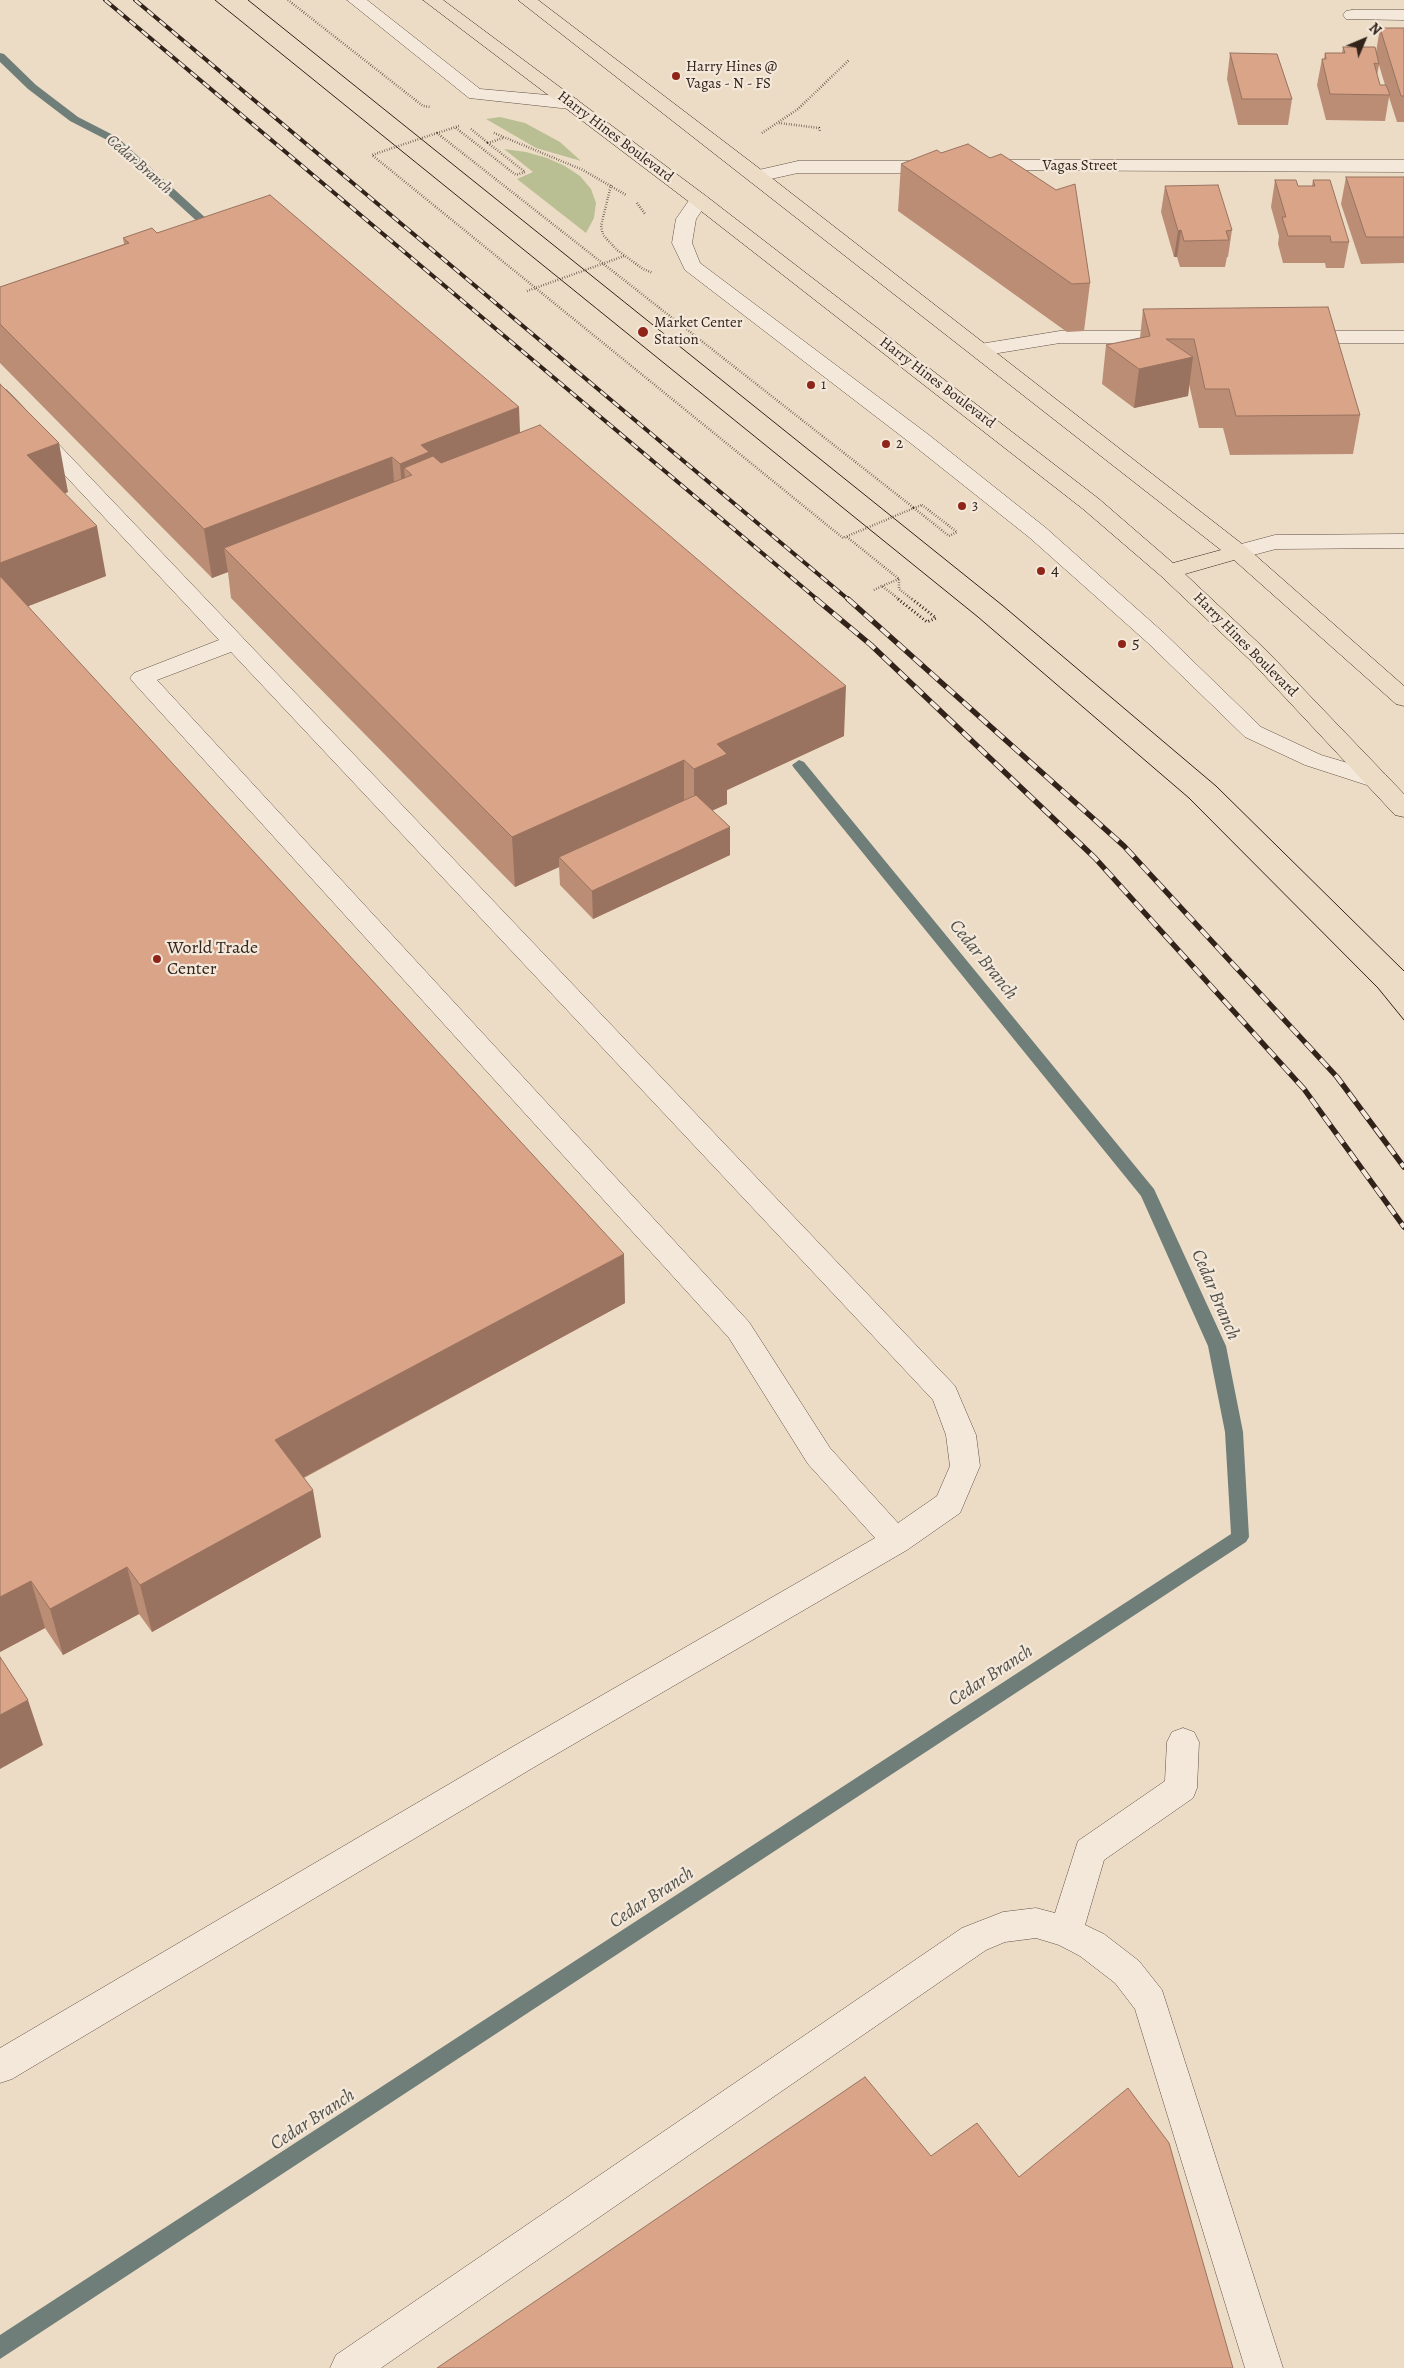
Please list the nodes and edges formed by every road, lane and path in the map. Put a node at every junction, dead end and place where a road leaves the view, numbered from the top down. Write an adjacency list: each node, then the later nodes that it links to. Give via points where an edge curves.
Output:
1 (288, 0): 9 (path, via 423,106)
2 (356, 0): 8 (street, via 475,94)
3 (432, 0): 8 (main road, Harry Hines Boulevard)
4 (527, 0): 16 (main road)
5 (1352, 15): 6 (street)
6 (1404, 15)
7 (849, 60): 10 (path, via 798,109)
8 (570, 104): 18 (main road, Harry Hines Boulevard)
9 (440, 107)
10 (771, 128)
11 (437, 134): 14 (path, via 455,127 516,175 524,172); 19 (path); 20 (path, via 372,155)
12 (477, 134): 14 (path)
13 (503, 138): 14 (path)
14 (488, 143)
15 (1404, 166): 16 (street, Vagas Street, via 798,167)
16 (757, 176): 25 (main road)
17 (611, 185): 19 (path, via 601,226 606,238 624,255)
18 (698, 200): 31 (main road, Harry Hines Boulevard, via 1011,439); 37 (street, via 686,219 682,243 692,266 922,440 1038,534 1156,638 1253,732 1313,760)
19 (603, 263): 20 (path); 27 (path)
20 (536, 288): 21 (path); 28 (path, via 844,538)
21 (527, 291)
22 (1198, 337): 25 (street, via 1060,337)
23 (1286, 337): 24 (street)
24 (1404, 337)
25 (980, 350): 30 (main road)
26 (0, 394): 35 (street)
27 (914, 508): 27 (path, via 949,536 957,532 922,505); 28 (path)
28 (847, 537): 32 (path)
29 (1404, 540): 30 (street, via 1275,542)
30 (1238, 552): 31 (main road); 36 (main road)
31 (1169, 571): 37 (main road, Harry Hines Boulevard, via 1258,655)
32 (899, 579): 33 (path); 33 (path, via 899,589 936,618 927,622)
33 (882, 586): 34 (path)
34 (874, 590)
35 (235, 642): 39 (street, via 945,1394 961,1435 966,1466 949,1504); 39 (street, via 142,678 739,1330 819,1456)
36 (1404, 699)
37 (1376, 780): 38 (main road, Harry Hines Boulevard)
38 (1404, 810)
39 (896, 1541): 42 (street, via 524,1756)
40 (1183, 1742): 41 (street, via 1181,1788 1090,1851)
41 (1066, 1932): 43 (street, via 1036,1923 1004,1927 974,1939); 44 (street, via 1092,1945 1127,1972 1150,2001)
42 (0, 2067)
43 (348, 2368)
44 (1264, 2368)

